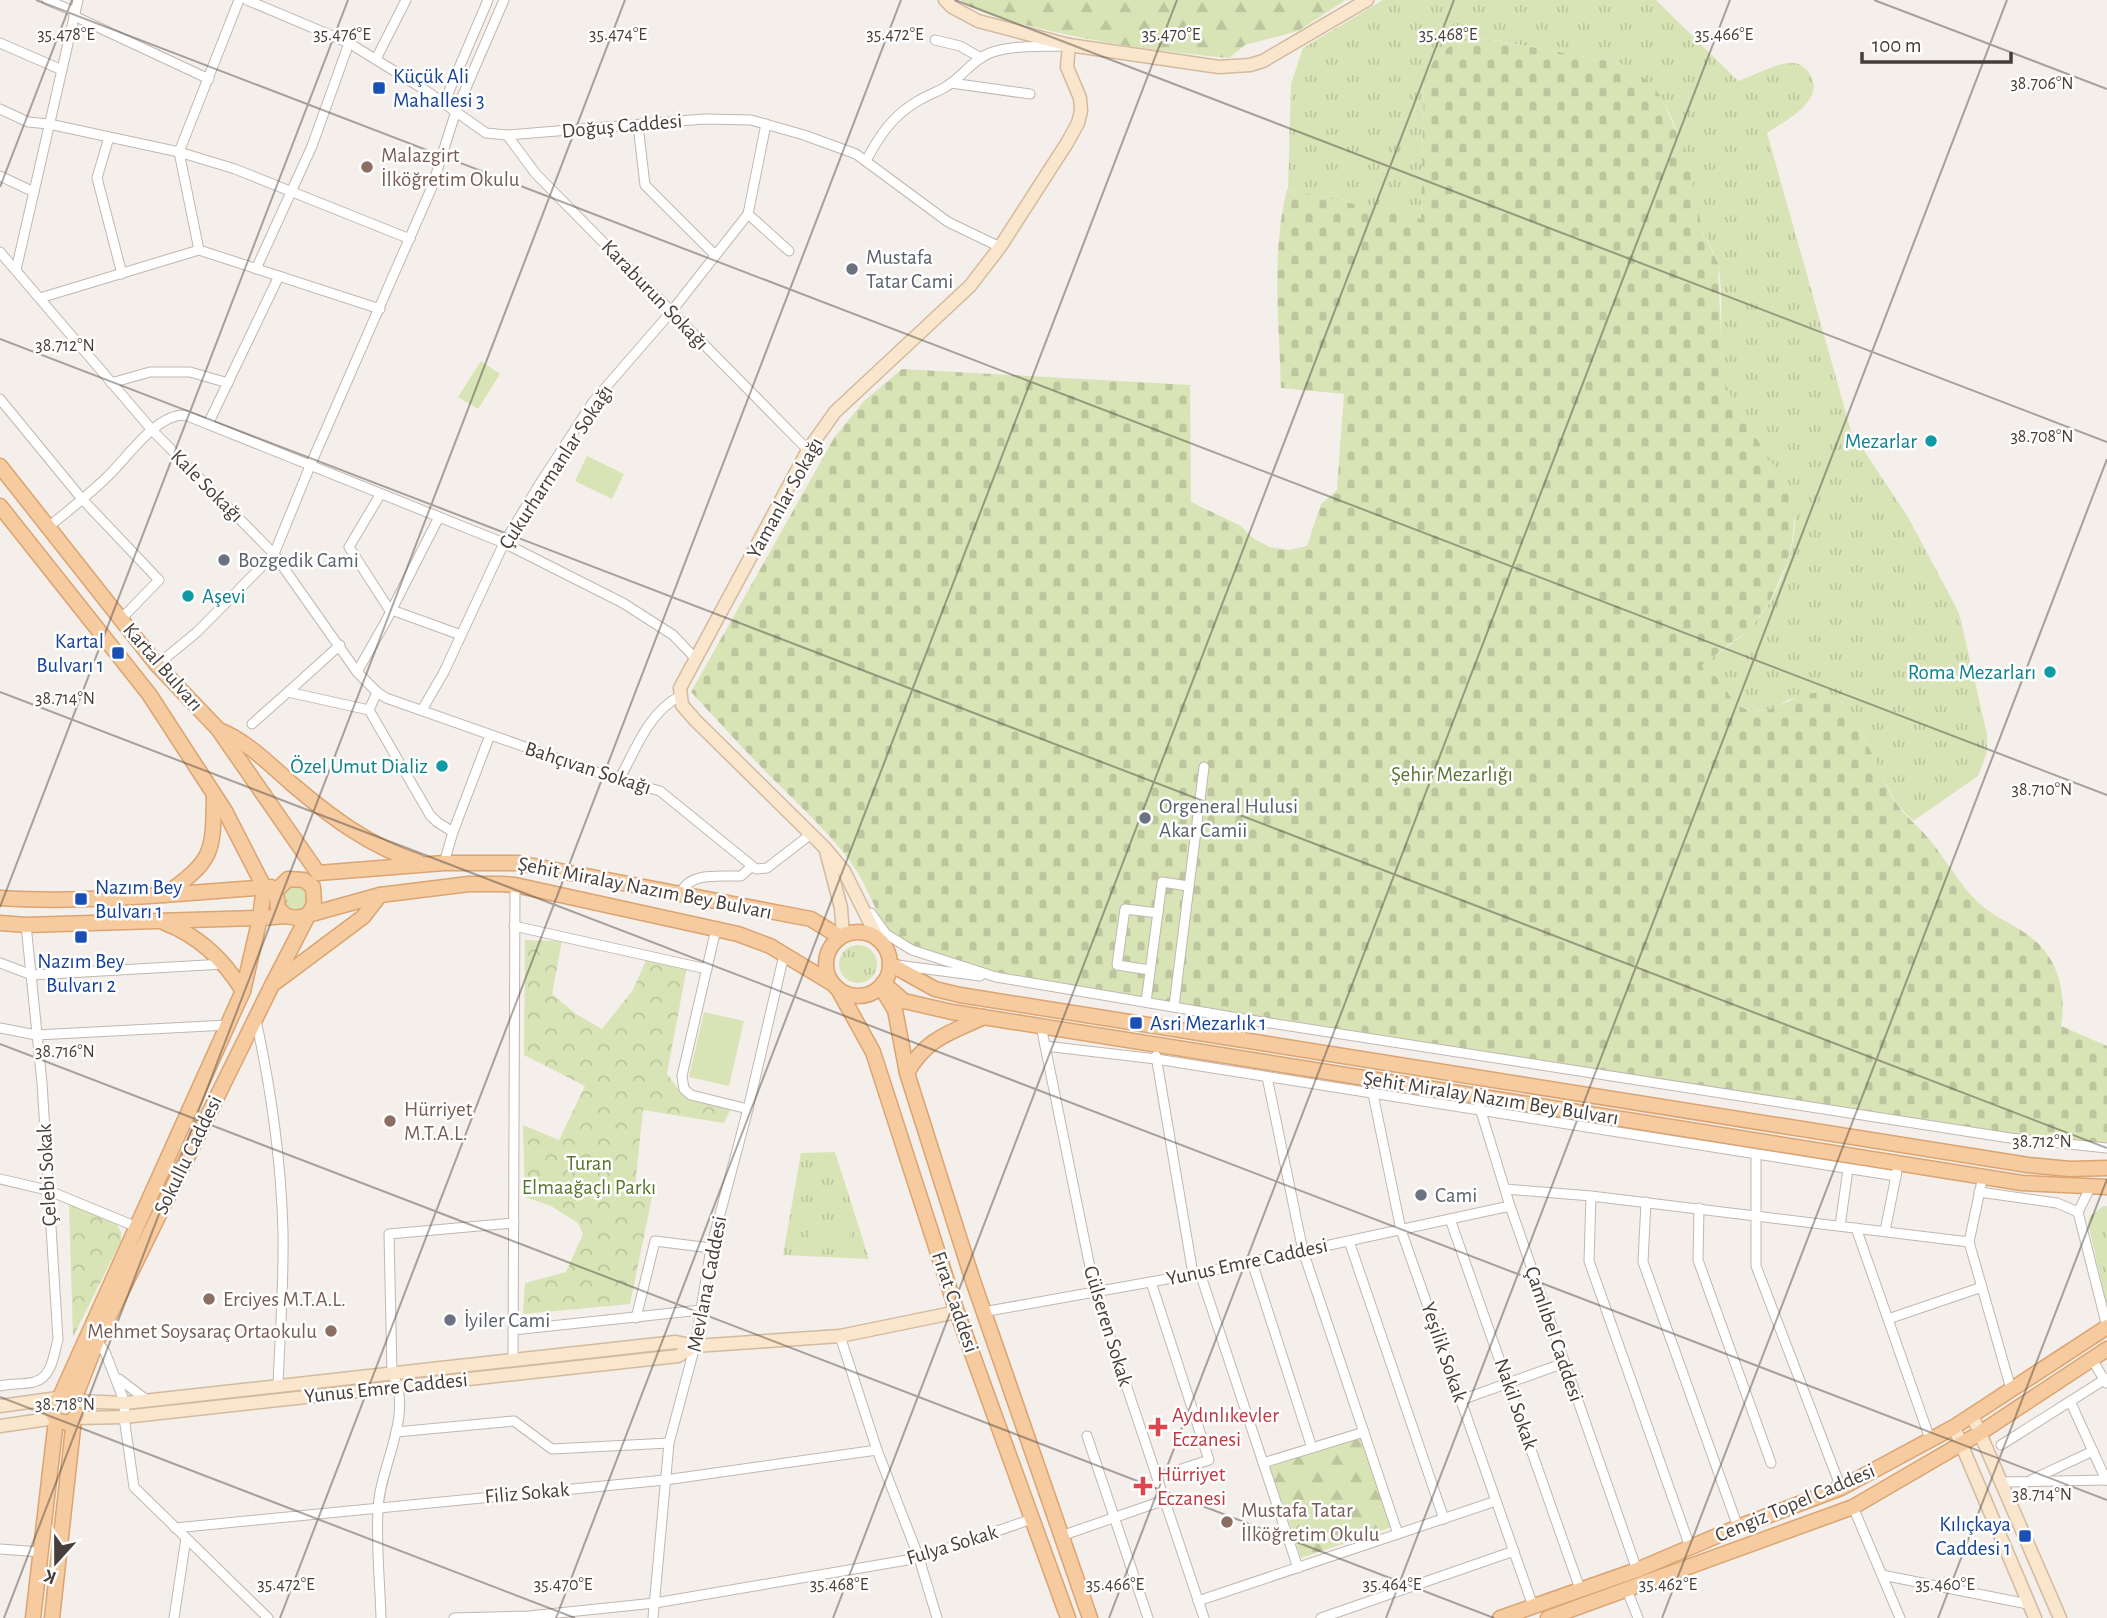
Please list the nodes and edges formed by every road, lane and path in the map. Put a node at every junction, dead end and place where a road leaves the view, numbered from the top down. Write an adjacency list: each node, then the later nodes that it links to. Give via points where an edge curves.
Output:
1 (47, 0): 10 (street)
2 (78, 0): 10 (street)
3 (239, 0): 18 (street)
4 (247, 0): 13 (street, Doğuş Caddesi)
5 (405, 0): 16 (street)
6 (488, 0): 21 (street)
7 (504, 0): 23 (street)
8 (945, 0): 14 (street, via 978,21)
9 (1367, 0): 14 (street, via 1250,65 1219,67)
10 (75, 14): 17 (street); 18 (street)
11 (935, 40): 15 (street, via 960,46)
12 (0, 43): 17 (street)
13 (349, 43): 16 (street, Doğuş Caddesi); 32 (street)
14 (1069, 45): 15 (street, via 1010,48); 36 (street, Yamanlar Sokağı, via 1067,67 1080,99 1079,124)
15 (981, 58): 19 (street)
16 (376, 59): 21 (street, Doğuş Caddesi)
17 (62, 70): 24 (street)
18 (209, 79): 29 (street)
19 (951, 83): 20 (street); 30 (street, via 894,118)
20 (1030, 94)
21 (444, 103): 23 (street, Doğuş Caddesi)
22 (0, 109): 24 (street, via 28,122)
23 (456, 111): 27 (street, Doğuş Caddesi, via 486,132); 35 (street)
24 (50, 124): 28 (street); 33 (street)
25 (766, 124): 26 (street, Doğuş Caddesi, via 704,120); 30 (street, Doğuş Caddesi); 34 (street)
26 (638, 125): 27 (street, Doğuş Caddesi); 40 (street, via 645,185)
27 (507, 135): 47 (street, Karaburun Sokağı, via 536,174)
28 (109, 137): 29 (street); 43 (street, via 97,178)
29 (179, 152): 32 (street); 37 (street)
30 (866, 161): 36 (street, Doğuş Caddesi, via 948,222)
31 (0, 176): 33 (street)
32 (291, 191): 35 (street); 41 (street)
33 (34, 192): 42 (street)
34 (748, 214): 38 (street); 40 (street, Çukurharmanlar Sokağı)
35 (410, 239): 46 (street)
36 (1000, 247): 53 (street, Yamanlar Sokağı, via 970,286 835,412)
37 (199, 250): 41 (street); 43 (street)
38 (789, 251)
39 (0, 252): 42 (street, Kale Sokağı)
40 (714, 254): 47 (street, Çukurharmanlar Sokağı)
41 (256, 268): 44 (street)
42 (16, 271): 45 (street, Kale Sokağı)
43 (122, 274): 45 (street)
44 (279, 276): 46 (street); 49 (street)
45 (40, 298): 48 (street, Kale Sokağı)
46 (380, 309): 55 (street)
47 (671, 312): 53 (street, Karaburun Sokağı); 61 (street, Çukurharmanlar Sokağı, via 593,402)
48 (111, 383): 49 (street, via 150,372 190,372); 52 (street, Kale Sokağı)
49 (229, 383): 51 (street)
50 (0, 399): 57 (street)
51 (208, 424): 52 (street, via 180,415); 55 (street)
52 (152, 430): 57 (street); 62 (street, Kale Sokağı)
53 (808, 450): 67 (street, Yamanlar Sokağı)
54 (0, 466): 60 (main road, Kartal Bulvarı)
55 (310, 466): 56 (street); 62 (street)
56 (380, 495): 59 (street); 63 (street, via 349,547)
57 (82, 499): 60 (street); 64 (street, via 159,580)
58 (0, 506): 80 (main road, Kartal Bulvarı, via 149,694)
59 (439, 517): 61 (street); 63 (street)
60 (47, 528): 64 (main road, Kartal Bulvarı)
61 (503, 543): 65 (street, Çukurharmanlar Sokağı); 67 (street, via 623,603 673,635)
62 (274, 554): 66 (street, Kale Sokağı); 68 (street, via 197,632)
63 (392, 611): 65 (street); 69 (street)
64 (121, 619): 68 (main road, Kartal Bulvarı)
65 (461, 635): 74 (street, Çukurharmanlar Sokağı)
66 (340, 645): 69 (street, Kale Sokağı); 70 (street)
67 (695, 659): 72 (street, Yamanlar Sokağı, via 682,679)
68 (157, 665): 76 (main road, Kartal Bulvarı)
69 (357, 672): 71 (street, Kale Sokağı)
70 (288, 692): 73 (street); 75 (street)
71 (377, 692): 73 (street); 74 (street, Bahçıvan Sokağı)
72 (680, 696): 79 (street, via 654,715); 82 (street, via 695,720)
73 (369, 710): 81 (street, via 430,815)
74 (422, 710): 77 (street, Bahçıvan Sokağı)
75 (252, 724)
76 (218, 729): 85 (main road, via 236,736 356,834); 87 (main road, Kartal Bulvarı)
77 (490, 734): 79 (street, Bahçıvan Sokağı); 81 (street)
78 (1204, 767): 89 (street)
79 (619, 780): 86 (street, Bahçıvan Sokağı, via 664,793)
80 (214, 794): 90 (main road, Kartal Bulvarı); 93 (main road, via 213,840 208,855 195,872)
81 (453, 832): 84 (street)
82 (811, 834): 83 (street); 86 (street, via 766,868)
83 (825, 848): 95 (street, via 845,871); 105 (street, via 841,908)
84 (444, 863): 85 (main road, Şehit Miralay Nazım Bey Bulvarı); 91 (main road, Şehit Miralay Nazım Bey Bulvarı, via 518,863)
85 (426, 865): 87 (main road, Şehit Miralay Nazım Bey Bulvarı)
86 (751, 867): 91 (street, via 741,876 692,879)
87 (314, 878): 90 (main road, via 293,878); 96 (main road, via 315,899)
88 (515, 885): 92 (main road, Şehit Miralay Nazım Bey Bulvarı, via 469,884); 103 (street); 104 (main road, Şehit Miralay Nazım Bey Bulvarı)
89 (1188, 886): 97 (street, via 1162,882); 120 (street)
90 (272, 887): 93 (main road); 98 (main road); 99 (main road, Sokullu Caddesi)
91 (681, 893): 105 (main road, Şehit Miralay Nazım Bey Bulvarı, via 811,919)
92 (380, 895): 96 (main road, Şehit Miralay Nazım Bey Bulvarı); 115 (main road, via 363,917)
93 (162, 896): 94 (main road)
94 (0, 898)
95 (862, 905): 106 (street); 114 (street, via 886,934 912,950)
96 (308, 913): 98 (main road, via 298,918); 115 (main road, Sokullu Caddesi)
97 (1158, 914): 112 (street); 112 (street, via 1125,909 1117,965)
98 (286, 916): 99 (main road)
99 (260, 918): 100 (main road); 118 (main road, Sokullu Caddesi)
100 (160, 921): 102 (main road); 109 (main road, via 200,941)
101 (0, 923): 102 (main road)
102 (26, 925): 113 (street, Çelebi Sokak)
103 (514, 926): 111 (street); 153 (street)
104 (716, 929): 107 (main road, Şehit Miralay Nazım Bey Bulvarı, via 755,940); 111 (street)
105 (842, 936): 106 (main road, via 861,932); 117 (main road, via 831,945 826,961)
106 (878, 939): 110 (main road)
107 (784, 955): 117 (main road, Şehit Miralay Nazım Bey Bulvarı); 133 (street, Mevlana Caddesi)
108 (0, 963): 113 (street)
109 (224, 964): 113 (street); 118 (main road)
110 (890, 964): 114 (street); 116 (main road); 136 (main road, Şehit Miralay Nazım Bey Bulvarı, via 936,989 960,995 2028,1166)
111 (707, 969): 133 (street, via 682,1085 691,1095)
112 (1150, 970): 119 (street)
113 (32, 975): 126 (street, Çelebi Sokak)
114 (996, 977): 119 (street)
115 (272, 985): 122 (main road, Sokullu Caddesi)
116 (882, 985): 117 (main road, via 857,996); 121 (main road, Şehit Miralay Nazım Bey Bulvarı, via 904,1001); 129 (main road, Fırat Caddesi, via 895,1010)
117 (836, 987): 169 (main road, Fırat Caddesi, via 873,1052)
118 (243, 991): 123 (main road, Sokullu Caddesi)
119 (1146, 1002): 120 (street)
120 (1174, 1006): 134 (street, via 2010,1138)
121 (984, 1017): 124 (main road, Şehit Miralay Nazım Bey Bulvarı); 129 (main road, via 938,1038)
122 (256, 1018): 176 (main road, Sokullu Caddesi); 186 (street, via 271,1095 282,1198)
123 (228, 1025): 126 (street); 155 (main road, Sokullu Caddesi)
124 (1041, 1026): 127 (street, Gülseren Sokak); 128 (main road, Şehit Miralay Nazım Bey Bulvarı)
125 (0, 1028): 126 (street)
126 (36, 1034): 144 (street, Çelebi Sokak)
127 (1045, 1046): 128 (street); 167 (street, Gülseren Sokak)
128 (1155, 1052): 130 (street); 132 (main road, Şehit Miralay Nazım Bey Bulvarı); 164 (street)
129 (907, 1073): 170 (main road, Fırat Caddesi)
130 (1267, 1077): 131 (street); 162 (street)
131 (1373, 1094): 132 (street); 157 (street, Yeşilik Sokak)
132 (1478, 1103): 135 (street, via 1599,1130); 138 (main road, Şehit Miralay Nazım Bey Bulvarı); 143 (street, Çamlıbel Caddesi)
133 (748, 1110): 161 (street, Mevlana Caddesi)
134 (2107, 1148)
135 (1756, 1155): 137 (street); 151 (street)
136 (2107, 1168)
137 (1847, 1169): 138 (street); 154 (street)
138 (1897, 1169): 139 (main road, Şehit Miralay Nazım Bey Bulvarı); 158 (street)
139 (1983, 1176): 142 (main road, Şehit Miralay Nazım Bey Bulvarı); 145 (street)
140 (0, 1179): 144 (street)
141 (2107, 1187): 142 (main road, Şehit Miralay Nazım Bey Bulvarı)
142 (2090, 1188): 150 (street)
143 (1505, 1189): 146 (street); 148 (street, Çamlıbel Caddesi)
144 (47, 1190): 155 (street); 187 (street, Çelebi Sokak, via 58,1339 51,1365 41,1379)
145 (1979, 1192): 150 (street, via 2057,1203); 160 (street)
146 (1591, 1195): 147 (street); 233 (street, via 1589,1261)
147 (1646, 1202): 149 (street); 228 (street, via 1643,1262)
148 (1510, 1206): 152 (street, Yunus Emre Caddesi); 181 (street, Çamlıbel Caddesi)
149 (1699, 1208): 151 (street); 214 (street, via 1698,1260)
150 (2078, 1212): 173 (street)
151 (1755, 1215): 154 (street); 220 (street, via 1756,1266)
152 (1450, 1219): 157 (street, Yunus Emre Caddesi); 185 (street, Nakil Sokak)
153 (514, 1223): 174 (street); 182 (street, via 389,1234)
154 (1840, 1226): 156 (street)
155 (137, 1227): 190 (main road, Sokullu Caddesi)
156 (1856, 1228): 158 (street); 172 (street)
157 (1401, 1230): 159 (street, Yunus Emre Caddesi); 191 (street, Yeşilik Sokak)
158 (1885, 1231): 160 (street)
159 (1349, 1241): 162 (street, Yunus Emre Caddesi); 227 (street)
160 (1969, 1242): 166 (street)
161 (711, 1248): 168 (street, Mevlana Caddesi); 171 (street, via 655,1241)
162 (1303, 1251): 163 (street, Yunus Emre Caddesi); 203 (street)
163 (1252, 1262): 164 (street, Yunus Emre Caddesi); 210 (street)
164 (1197, 1274): 165 (street, Yunus Emre Caddesi); 213 (street)
165 (1151, 1282): 167 (street, Yunus Emre Caddesi); 215 (street, via 1209,1460)
166 (1982, 1287): 172 (street); 189 (street)
167 (1095, 1292): 170 (street, Yunus Emre Caddesi); 215 (street, Gülseren Sokak)
168 (701, 1310): 171 (street); 177 (street, Mevlana Caddesi)
169 (957, 1312): 175 (street, Yunus Emre Caddesi); 226 (main road, Fırat Caddesi)
170 (983, 1312): 231 (main road, Fırat Caddesi)
171 (636, 1318): 174 (street)
172 (1888, 1319): 206 (street)
173 (2107, 1327): 189 (main road, Cengiz Topel Caddesi)
174 (513, 1330): 180 (street)
175 (840, 1336): 177 (street, Yunus Emre Caddesi); 211 (street)
176 (97, 1341): 183 (street); 190 (main road, Sokullu Caddesi)
177 (695, 1346): 180 (street, Yunus Emre Caddesi, via 676,1342); 188 (street, Yunus Emre Caddesi, via 678,1356); 207 (street, Mevlana Caddesi)
178 (2107, 1349): 179 (main road, Cengiz Topel Caddesi)
179 (2092, 1359): 184 (street); 204 (main road, Cengiz Topel Caddesi)
180 (513, 1360): 182 (street, Yunus Emre Caddesi)
181 (1564, 1363): 185 (street); 239 (street, Çamlıbel Caddesi)
182 (392, 1373): 186 (street, Yunus Emre Caddesi); 188 (street)
183 (113, 1374): 192 (street); 194 (street)
184 (2106, 1381): 193 (street)
185 (1509, 1383): 191 (street); 241 (street, Nakil Sokak)
186 (278, 1385): 192 (street, Yunus Emre Caddesi)
187 (0, 1386)
188 (399, 1386): 197 (street, Yunus Emre Caddesi); 202 (street)
189 (2011, 1389): 196 (main road, Cengiz Topel Caddesi)
190 (67, 1399): 194 (street, Yunus Emre Caddesi); 195 (street, Yunus Emre Caddesi); 198 (main road, via 51,1408); 199 (main road, via 79,1409)
191 (1461, 1400): 222 (street, Yeşilik Sokak)
192 (148, 1401): 194 (street, Yunus Emre Caddesi)
193 (2070, 1401): 209 (street); 212 (street)
194 (125, 1403): 197 (street)
195 (0, 1406)
196 (1972, 1415): 201 (main road, Cengiz Topel Caddesi); 204 (street)
197 (124, 1418): 199 (street, Yunus Emre Caddesi); 229 (street, via 134,1487)
198 (56, 1419): 199 (main road, via 66,1423); 200 (street); 236 (main road)
199 (75, 1419): 249 (main road)
200 (0, 1426)
201 (1954, 1427): 206 (main road, Cengiz Topel Caddesi); 208 (street)
202 (396, 1432): 207 (street, via 513,1421 552,1449); 223 (street)
203 (1364, 1432): 210 (street); 230 (street)
204 (1980, 1433): 208 (main road, Cengiz Topel Caddesi); 218 (street)
205 (1087, 1436): 225 (street)
206 (1930, 1440): 220 (main road, Cengiz Topel Caddesi)
207 (669, 1443): 216 (street, Mevlana Caddesi)
208 (1960, 1445): 224 (main road, Cengiz Topel Caddesi); 245 (street)
209 (2001, 1445)
210 (1312, 1448): 213 (street)
211 (877, 1450): 216 (street, Filiz Sokak); 237 (street)
212 (2093, 1451): 217 (street); 219 (street)
213 (1263, 1463): 238 (street)
214 (1772, 1463)
215 (1157, 1477): 221 (street, Gülseren Sokak)
216 (665, 1480): 223 (street, Filiz Sokak); 244 (street, Mevlana Caddesi)
217 (2107, 1480): 219 (street)
218 (2002, 1482): 219 (street); 266 (street)
219 (2028, 1482)
220 (1841, 1488): 228 (main road, Cengiz Topel Caddesi)
221 (1165, 1500): 225 (street); 243 (street, Gülseren Sokak)
222 (1496, 1501): 227 (street); 235 (street, Yeşilik Sokak)
223 (378, 1507): 229 (street, Filiz Sokak); 252 (street)
224 (1853, 1507): 240 (street); 242 (main road, Cengiz Topel Caddesi)
225 (1114, 1518): 231 (street); 258 (street)
226 (1032, 1519): 237 (street, Fulya Sokak); 256 (main road, Fırat Caddesi)
227 (1444, 1519): 230 (street)
228 (1738, 1527): 233 (main road, Cengiz Topel Caddesi)
229 (176, 1528): 232 (street)
230 (1398, 1534): 238 (street)
231 (1061, 1536): 257 (main road, Fırat Caddesi)
232 (186, 1538): 250 (street); 251 (street)
233 (1690, 1547): 239 (main road, Cengiz Topel Caddesi)
234 (0, 1549): 236 (street)
235 (1514, 1551): 246 (street, Yeşilik Sokak); 260 (street)
236 (41, 1552): 248 (main road)
237 (919, 1558): 244 (street, Fulya Sokak); 255 (street)
238 (1298, 1568): 243 (street)
239 (1637, 1570): 241 (main road, Cengiz Topel Caddesi)
240 (1882, 1575): 245 (street); 264 (street)
241 (1580, 1589): 246 (main road, Cengiz Topel Caddesi)
242 (1627, 1590): 262 (main road, Cengiz Topel Caddesi); 263 (street)
243 (1198, 1601): 259 (street, Gülseren Sokak)
244 (655, 1603): 247 (street, Fulya Sokak); 254 (street, Mevlana Caddesi)
245 (2028, 1604): 265 (street)
246 (1533, 1606): 261 (main road, Cengiz Topel Caddesi)
247 (529, 1617): 253 (street, Fulya Sokak)
248 (33, 1618)
249 (52, 1618)
250 (174, 1618)
251 (268, 1618)
252 (380, 1618)
253 (454, 1618)
254 (653, 1618)
255 (937, 1618)
256 (1068, 1618)
257 (1090, 1618)
258 (1148, 1618)
259 (1204, 1618)
260 (1321, 1618)
261 (1500, 1618)
262 (1548, 1618)
263 (1637, 1618)
264 (1900, 1618)
265 (2035, 1618)
266 (2060, 1618)

